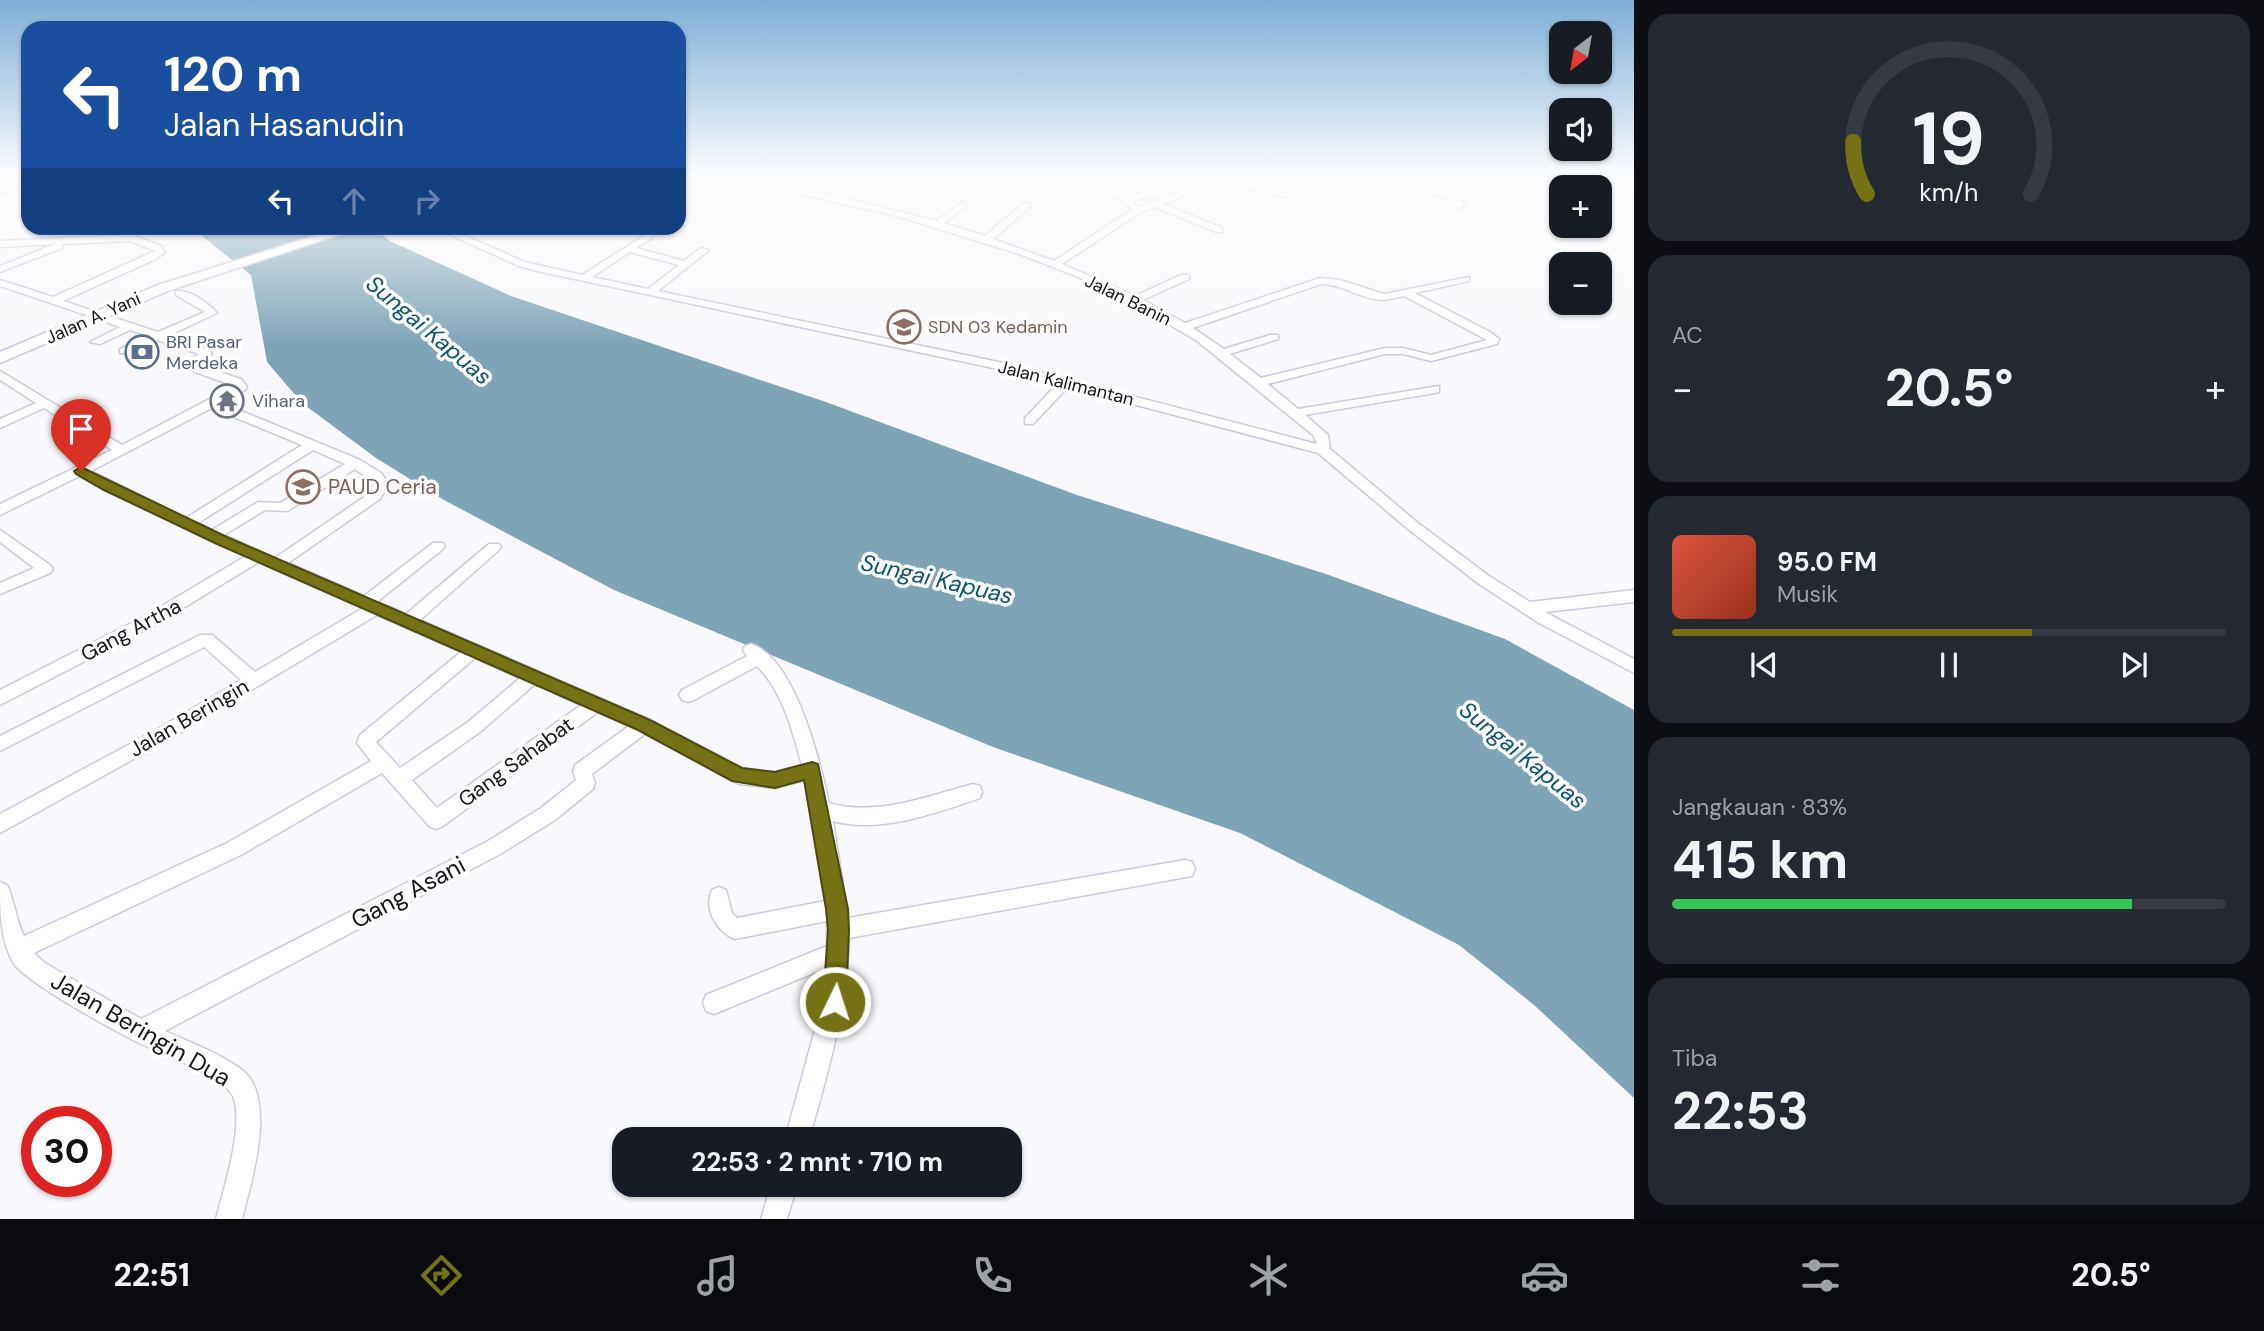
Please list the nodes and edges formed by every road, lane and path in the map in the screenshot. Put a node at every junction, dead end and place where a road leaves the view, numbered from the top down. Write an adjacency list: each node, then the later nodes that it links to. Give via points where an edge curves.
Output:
1 (958, 233): 8 (street, Jalan Banin)
2 (994, 233): 8 (street)
3 (1104, 233): 13 (street)
4 (332, 235): 19 (highway)
5 (456, 235): 16 (street, Jalan Kalimantan, via 522,264)
6 (650, 235): 10 (street)
7 (71, 241): 9 (street); 14 (street); 22 (street, via 132,239 147,242 160,252)
8 (985, 241): 13 (street, Jalan Banin)
9 (0, 244)
10 (629, 248): 12 (street); 16 (street)
11 (704, 250): 12 (street)
12 (686, 264): 20 (street)
13 (1054, 265): 23 (street, Jalan Banin)
14 (0, 269)
15 (1185, 277): 23 (street)
16 (582, 279): 20 (street, Jalan Kalimantan)
17 (1465, 279): 21 (street)
18 (0, 283): 22 (street)
19 (184, 286): 26 (street, via 212,313); 31 (highway, Jalan A. Yani, via 138,298)
20 (649, 293): 33 (street, Jalan Kalimantan)
21 (1407, 293): 25 (street, via 1377,296 1331,280 1320,281); 34 (street, via 1493,342 1431,358 1385,351)
22 (54, 301): 24 (street)
23 (1133, 301): 25 (street, Jalan Banin)
24 (130, 326): 26 (street); 28 (street)
25 (1184, 327): 30 (street, Jalan Banin)
26 (157, 336): 29 (street); 37 (street, via 206,354 189,364 190,368 241,385)
27 (1274, 337): 30 (street)
28 (96, 342)
29 (124, 351)
30 (1219, 354): 34 (street, Jalan Banin)
31 (0, 358)
32 (0, 375): 36 (street)
33 (1066, 382): 39 (street); 43 (street, Jalan Kalimantan)
34 (1256, 383): 38 (street, Jalan Banin)
35 (1435, 390): 38 (street)
36 (45, 403): 40 (street); 42 (street)
37 (214, 404): 41 (street); 42 (street)
38 (1294, 413): 43 (street, Jalan Banin, via 1323,438)
39 (1029, 421)
40 (0, 424)
41 (313, 444): 44 (street); 47 (street)
42 (122, 450): 45 (street)
43 (1323, 450): 57 (street, Jalan Kalimantan, via 1413,526)
44 (355, 463): 49 (street, via 282,508 263,505); 53 (street, via 376,476 382,489)
45 (81, 471): 46 (street); 47 (street)
46 (0, 510)
47 (188, 523): 49 (street)
48 (0, 535): 54 (street, via 45,569)
49 (212, 536): 52 (street)
50 (438, 546): 56 (street, Jalan Beringin)
51 (494, 547): 58 (street)
52 (259, 555): 53 (street); 64 (street, Gang Artha, via 163,614)
53 (278, 563): 56 (street)
54 (0, 589)
55 (1634, 596): 57 (street)
56 (370, 606): 58 (street); 62 (street, Jalan Beringin)
57 (1527, 608): 60 (street, Jalan Kalimantan)
58 (407, 622): 59 (street)
59 (474, 650): 61 (street); 68 (street, via 366,740)
60 (1634, 667)
61 (532, 677): 65 (street); 70 (street, via 474,727)
62 (254, 681): 67 (street, via 206,639); 73 (street, Jalan Beringin)
63 (688, 695): 69 (street, via 756,653 779,678 794,709)
64 (0, 698)
65 (596, 704): 66 (street); 70 (street, Gang Sahabat, via 436,820)
66 (644, 725): 69 (street, via 739,776 775,780); 80 (street, Gang Asani, via 582,771 586,783 522,831)
67 (0, 744)
68 (383, 764): 70 (street); 78 (street, via 234,849)
69 (812, 770): 72 (street)
70 (398, 780)
71 (972, 792): 72 (street, via 869,814)
72 (820, 809): 77 (street)
73 (0, 824)
74 (1185, 869): 77 (street)
75 (0, 892): 78 (street, Jalan Beringin Dua)
76 (719, 897): 77 (street, via 722,916 735,929)
77 (838, 930): 79 (street); 81 (street, via 835,1002)
78 (18, 950): 80 (street, Jalan Beringin Dua, via 37,971)
79 (714, 1003)
80 (141, 1032): 83 (street, Jalan Beringin Dua, via 212,1065 236,1080 246,1096 245,1159)
81 (800, 1127)
82 (780, 1197): 84 (street)
83 (229, 1219)
84 (774, 1219)

